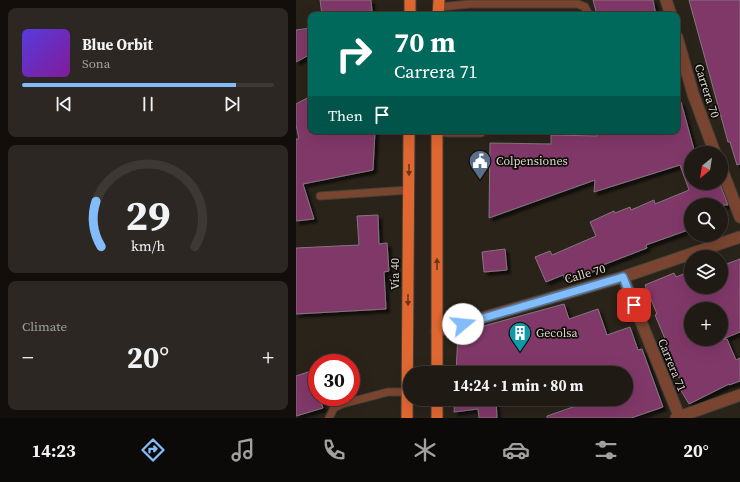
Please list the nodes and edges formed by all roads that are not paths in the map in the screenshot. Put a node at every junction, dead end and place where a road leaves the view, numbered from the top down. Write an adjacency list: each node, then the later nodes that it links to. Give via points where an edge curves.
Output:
1 (410, 0): 4 (highway)
2 (666, 0): 6 (street)
3 (439, 8): 5 (lane, via 470,4 578,4 585,7)
4 (410, 12)
5 (588, 12)
6 (670, 12)
7 (680, 48): 10 (street, Carrera 70, via 693,94)
8 (409, 134): 12 (highway, Vía 40, one-way to 12)
9 (437, 134): 17 (highway, one-way to 9)
10 (713, 146)
11 (728, 185): 14 (street)
12 (409, 190): 13 (lane); 18 (highway, Vía 40, one-way to 18)
13 (320, 196)
14 (740, 217)
15 (740, 238): 16 (street, Calle 70)
16 (623, 277): 17 (street, Calle 70); 27 (street, Carrera 71)
17 (437, 331): 19 (highway)
18 (407, 366)
19 (437, 366)
20 (403, 392): 24 (lane, via 388,392 342,404 334,408)
21 (740, 395): 27 (street)
22 (407, 406): 25 (highway, Vía 40)
23 (437, 406): 26 (highway)
24 (329, 418)
25 (407, 418)
26 (437, 418)
27 (678, 418)

